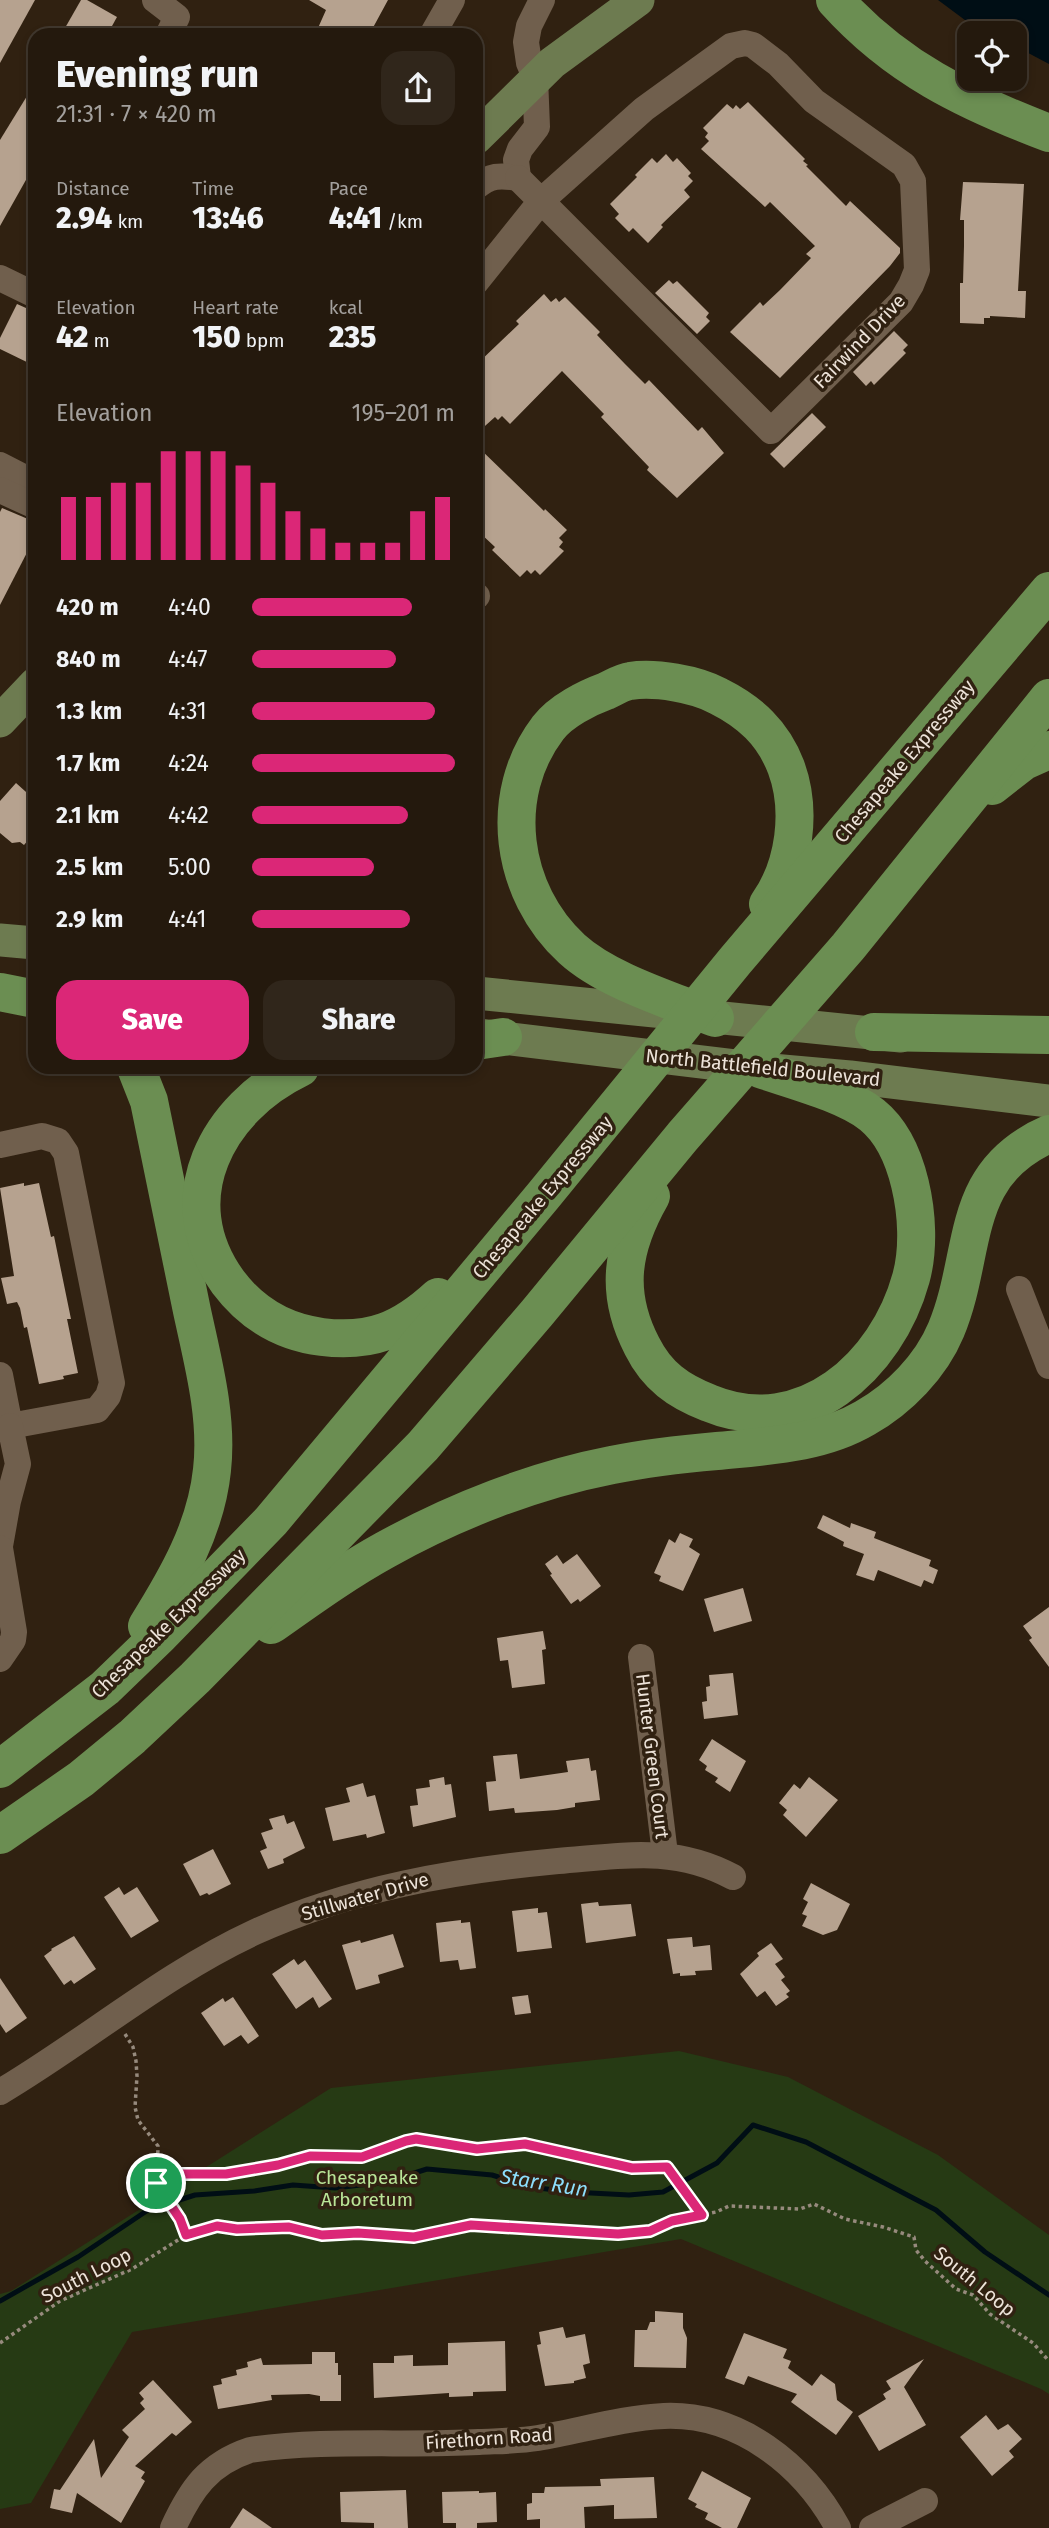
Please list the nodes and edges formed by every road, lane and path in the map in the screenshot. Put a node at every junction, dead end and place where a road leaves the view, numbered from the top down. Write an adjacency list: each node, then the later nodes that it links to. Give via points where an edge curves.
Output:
1 (155, 0): 6 (street, via 177,18)
2 (452, 0): 7 (street)
3 (542, 0): 8 (street, via 526,42)
4 (636, 0): 8 (main road)
5 (835, 0): 10 (highway, via 913,70)
6 (172, 28)
7 (436, 28)
8 (535, 77): 9 (main road); 11 (street, via 537,127 520,149)
9 (483, 131)
10 (1049, 133)
11 (518, 178): 12 (street, via 499,175); 13 (street, Fairwind Drive)
12 (483, 181)
13 (541, 201): 13 (street, Fairwind Drive, via 771,430 901,302 917,270 912,181 904,166 814,101 753,45 745,43 731,46 655,101); 14 (street, Fairwind Drive)
14 (483, 273)
15 (0, 278): 16 (street)
16 (28, 292)
17 (0, 465): 18 (street)
18 (28, 479)
19 (0, 490): 20 (street)
20 (28, 503)
21 (1049, 591): 29 (highway, Chesapeake Expressway)
22 (28, 691): 24 (main road)
23 (1049, 698): 26 (highway)
24 (0, 721)
25 (1049, 750): 26 (highway, via 1024,761)
26 (952, 817): 45 (highway, via 848,947)
27 (0, 940): 28 (main road)
28 (28, 942)
29 (737, 959): 35 (highway, via 745,935 782,881 788,862 796,811 785,764 762,725 731,702 682,682 630,681 586,699 550,726 528,761 517,798 520,864 543,914 572,949 603,971); 47 (highway, Chesapeake Expressway)
30 (0, 976): 31 (main road)
31 (28, 980)
32 (0, 992): 34 (highway)
33 (483, 994): 35 (main road)
34 (28, 998)
35 (715, 1018): 36 (main road)
36 (874, 1032): 37 (highway); 39 (main road)
37 (1049, 1035)
38 (485, 1038): 40 (main road, North Battlefield Boulevard)
39 (1049, 1054)
40 (760, 1069): 43 (main road, North Battlefield Boulevard); 45 (highway, via 832,1093 872,1115 894,1141 913,1196 915,1253 901,1307 879,1348 838,1388 817,1400 766,1414 714,1405 672,1384 652,1365 636,1335 626,1294 630,1240)
41 (138, 1074): 56 (highway, via 149,1101 201,1354 214,1438 212,1469 196,1534 178,1576 146,1628)
42 (290, 1074): 47 (highway, via 266,1088 229,1122 205,1178 201,1216 208,1247 242,1300 264,1317 306,1335 340,1339 398,1328 424,1310)
43 (1049, 1101)
44 (1049, 1134): 55 (highway, via 1018,1152 992,1178 970,1229 956,1299 941,1342 909,1384 867,1418 819,1437 609,1466 491,1501 376,1555)
45 (683, 1136): 55 (highway, via 423,1446)
46 (0, 1145): 51 (street, via 42,1136 58,1140 66,1153 112,1383 97,1410)
47 (543, 1196): 56 (highway, Chesapeake Expressway, via 271,1521)
48 (1019, 1289): 49 (street)
49 (1049, 1366)
50 (0, 1375): 51 (street)
51 (10, 1426): 52 (street, via 18,1464)
52 (0, 1547): 54 (street, via 14,1632)
53 (641, 1657): 59 (street, Hunter Green Court)
54 (0, 1659)
55 (195, 1678): 58 (highway, via 81,1779)
56 (84, 1705): 57 (highway, Chesapeake Expressway)
57 (0, 1769)
58 (0, 1835)
59 (665, 1854): 60 (street, Stillwater Drive, via 712,1865); 61 (street, Stillwater Drive, via 442,1875 323,1904 214,1954)
60 (733, 1877)
61 (114, 2018): 62 (street, Stillwater Drive); 63 (path, via 132,2047 138,2076 138,2120 158,2146)
62 (0, 2092)
63 (156, 2183): 64 (path, via 177,2174 226,2174 310,2156 362,2157 416,2139 477,2149 525,2144 632,2168 667,2167); 65 (path)
64 (702, 2215): 65 (path, South Loop, via 636,2233 471,2225 414,2237 217,2226); 67 (path, South Loop, via 729,2206 800,2208 814,2204 845,2219 915,2237 916,2250 925,2261 956,2289 973,2295 990,2314 1033,2343)
65 (186, 2235): 66 (path, South Loop, via 132,2269 60,2301)
66 (0, 2343)
67 (1049, 2361)
68 (925, 2501): 71 (street)
69 (173, 2528): 70 (street, Firethorn Road, via 188,2495 205,2475 250,2450 536,2438 665,2416 709,2421 764,2444 808,2483)
70 (838, 2528)
71 (873, 2528)

